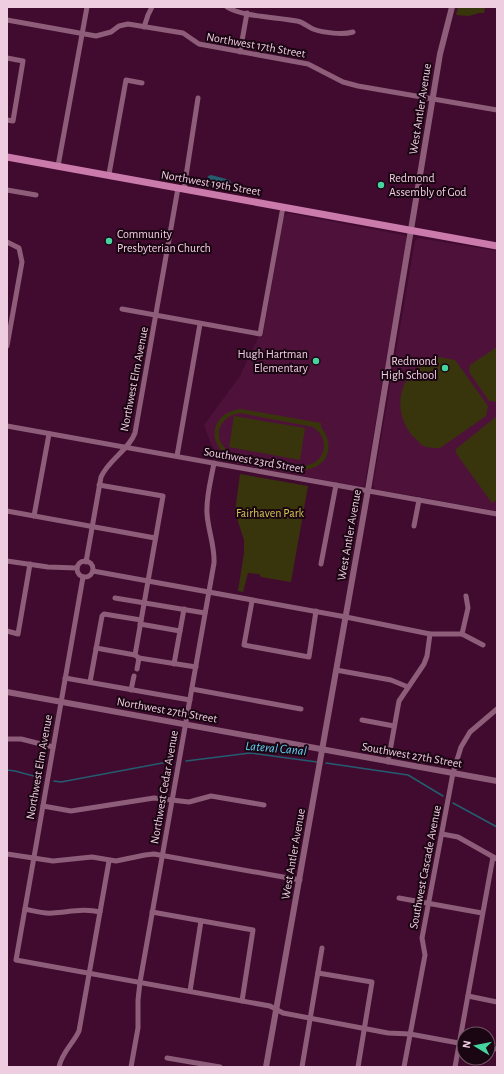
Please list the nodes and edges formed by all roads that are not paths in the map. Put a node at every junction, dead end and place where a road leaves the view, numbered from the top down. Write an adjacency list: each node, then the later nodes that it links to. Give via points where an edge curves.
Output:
1 (87, 7): 9 (street)
2 (152, 7): 7 (street)
3 (227, 7): 5 (street)
4 (452, 7): 14 (street, West Antler Avenue, via 440,54)
5 (247, 13): 8 (street, via 298,21 314,29 346,34); 10 (street)
6 (7, 20): 9 (street, Northwest 17th Street)
7 (144, 26): 9 (street, Northwest 17th Street, via 128,24 96,36); 10 (street, Northwest 17th Street, via 183,33 199,44)
8 (353, 32)
9 (83, 34): 18 (street)
10 (240, 52): 14 (street, Northwest 17th Street, via 308,64 343,82 358,86)
11 (7, 58): 16 (street, via 23,61 13,121)
12 (142, 83): 19 (street, via 126,80)
13 (198, 98): 20 (street, Northwest Elm Avenue)
14 (433, 99): 15 (street, Northwest 17th Street); 24 (street, West Antler Avenue)
15 (497, 110)
16 (7, 120)
17 (7, 157): 18 (main road, Northwest 19th Street)
18 (58, 166): 19 (main road, Northwest 19th Street)
19 (109, 174): 20 (main road, Northwest 19th Street)
20 (181, 189): 23 (main road, Northwest 19th Street); 28 (street, Northwest Elm Avenue)
21 (7, 190): 22 (street)
22 (36, 195)
23 (283, 208): 24 (main road, Northwest 19th Street); 29 (street, via 260,334)
24 (412, 231): 26 (main road, Northwest 19th Street); 38 (street, West Antler Avenue)
25 (7, 242): 30 (street, via 19,248 22,262)
26 (497, 246)
27 (122, 310): 28 (street)
28 (156, 316): 29 (street); 33 (street, Northwest Elm Avenue, via 135,433)
29 (200, 324): 34 (street)
30 (7, 346)
31 (7, 426): 32 (street, Southwest 23rd Street)
32 (49, 434): 33 (street, Southwest 23rd Street); 42 (street)
33 (127, 447): 34 (street, Southwest 23rd Street); 36 (street, Northwest Elm Avenue, via 104,470)
34 (177, 456): 35 (street, Southwest 23rd Street)
35 (214, 463): 37 (street, Southwest 23rd Street); 54 (street, Northwest Cedar Avenue, via 207,503 215,554)
36 (99, 485): 43 (street, Northwest Elm Avenue); 45 (street, via 163,496)
37 (336, 485): 38 (street, Southwest 23rd Street); 49 (street)
38 (368, 490): 39 (street, Southwest 23rd Street); 62 (street, West Antler Avenue)
39 (419, 500): 41 (street, Southwest 23rd Street); 44 (street)
40 (7, 511): 42 (street)
41 (497, 514)
42 (34, 516): 43 (street)
43 (91, 526): 45 (street); 47 (street, Northwest Elm Avenue)
44 (414, 526)
45 (155, 538): 53 (street)
46 (7, 561): 48 (street)
47 (86, 562): 50 (street, via 81,562); 51 (street)
48 (30, 564): 50 (street); 65 (street, via 18,634)
49 (321, 564)
50 (77, 568): 52 (street, via 77,573)
51 (92, 570): 52 (street, via 88,577); 53 (street)
52 (83, 577): 76 (street, Northwest Elm Avenue)
53 (148, 581): 54 (street); 58 (street)
54 (209, 592): 57 (street); 61 (street, Northwest Cedar Avenue)
55 (466, 596): 67 (street, via 468,608)
56 (116, 598): 58 (street)
57 (252, 601): 60 (street); 60 (street, via 244,646 308,657)
58 (144, 603): 59 (street); 63 (street)
59 (184, 609): 61 (street); 64 (street)
60 (316, 611): 62 (street)
61 (205, 613): 72 (street, Northwest Cedar Avenue)
62 (346, 617): 66 (street); 74 (street, West Antler Avenue)
63 (140, 622): 64 (street); 69 (street, via 104,614); 70 (street)
64 (180, 631): 71 (street)
65 (7, 632)
66 (430, 634): 67 (street); 78 (street, via 424,664)
67 (462, 634): 68 (street)
68 (483, 645)
69 (96, 648): 70 (street); 77 (street)
70 (137, 656): 71 (street); 73 (street)
71 (174, 664): 72 (street)
72 (196, 667): 79 (street, Northwest Cedar Avenue)
73 (137, 669)
74 (336, 670): 78 (street, via 391,680); 91 (street, West Antler Avenue)
75 (134, 676): 80 (street)
76 (65, 678): 77 (street); 83 (street, Northwest Elm Avenue)
77 (90, 682): 80 (street)
78 (408, 686): 88 (street, via 399,701)
79 (192, 689): 82 (street, Northwest Cedar Avenue); 84 (street)
80 (131, 690): 82 (street)
81 (7, 692): 83 (street, Northwest 27th Street)
82 (190, 700): 87 (street, Northwest Cedar Avenue)
83 (61, 702): 87 (street, Northwest 27th Street); 90 (street, Northwest Elm Avenue)
84 (301, 709)
85 (497, 709): 93 (street, Southwest Cascade Avenue, via 470,732 461,747)
86 (362, 720): 88 (street)
87 (185, 725): 91 (street, Northwest 27th Street); 95 (street, Northwest Cedar Avenue)
88 (394, 726): 92 (street)
89 (7, 739): 90 (street, via 21,739)
90 (53, 747): 97 (street, Northwest Elm Avenue)
91 (322, 750): 92 (street, Southwest 27th Street); 104 (street, West Antler Avenue)
92 (388, 762): 93 (street, Southwest 27th Street)
93 (453, 773): 94 (street, Southwest 27th Street); 98 (street, Southwest Cascade Avenue)
94 (497, 781)
95 (172, 800): 96 (street, via 189,802 211,796); 97 (street, via 154,798 71,811); 100 (street, Northwest Cedar Avenue)
96 (264, 805)
97 (43, 806): 101 (street, Northwest Elm Avenue)
98 (442, 834): 102 (street, via 458,837); 106 (street, Southwest Cascade Avenue)
99 (7, 854): 101 (street)
100 (163, 855): 103 (street); 104 (street); 109 (street, Northwest Cedar Avenue)
101 (34, 858): 103 (street, via 53,861 92,857); 107 (street, Northwest Elm Avenue)
102 (495, 858): 110 (street)
103 (109, 860): 108 (street)
104 (300, 880): 120 (street, West Antler Avenue)
105 (399, 898): 106 (street)
106 (429, 903): 110 (street); 124 (street, Southwest Cascade Avenue, via 422,938 425,955)
107 (25, 909): 108 (street, via 51,913 80,910); 113 (street, Northwest Elm Avenue, via 16,960)
108 (100, 912): 113 (street)
109 (152, 912): 111 (street); 115 (street, Northwest Cedar Avenue)
110 (482, 913): 117 (street)
111 (200, 921): 116 (street); 118 (street, via 253,930)
112 (322, 948): 114 (street)
113 (89, 973): 115 (street); 127 (street, via 79,1030 63,1054)
114 (318, 973): 121 (street); 123 (street, via 372,982)
115 (140, 982): 116 (street); 128 (street, Northwest Cedar Avenue, via 138,1028)
116 (190, 991): 118 (street)
117 (468, 996): 119 (street); 122 (street)
118 (242, 1001): 120 (street, via 270,1006)
119 (497, 1002)
120 (276, 1010): 121 (street); 130 (street, West Antler Avenue)
121 (310, 1018): 123 (street); 131 (street)
122 (464, 1026)
123 (364, 1028): 124 (street); 132 (street)
124 (410, 1034): 125 (street); 133 (street, Southwest Cascade Avenue)
125 (456, 1043)
126 (168, 1058): 129 (street)
127 (59, 1067)
128 (131, 1067)
129 (220, 1067)
130 (266, 1067)
131 (302, 1067)
132 (358, 1067)
133 (404, 1067)

